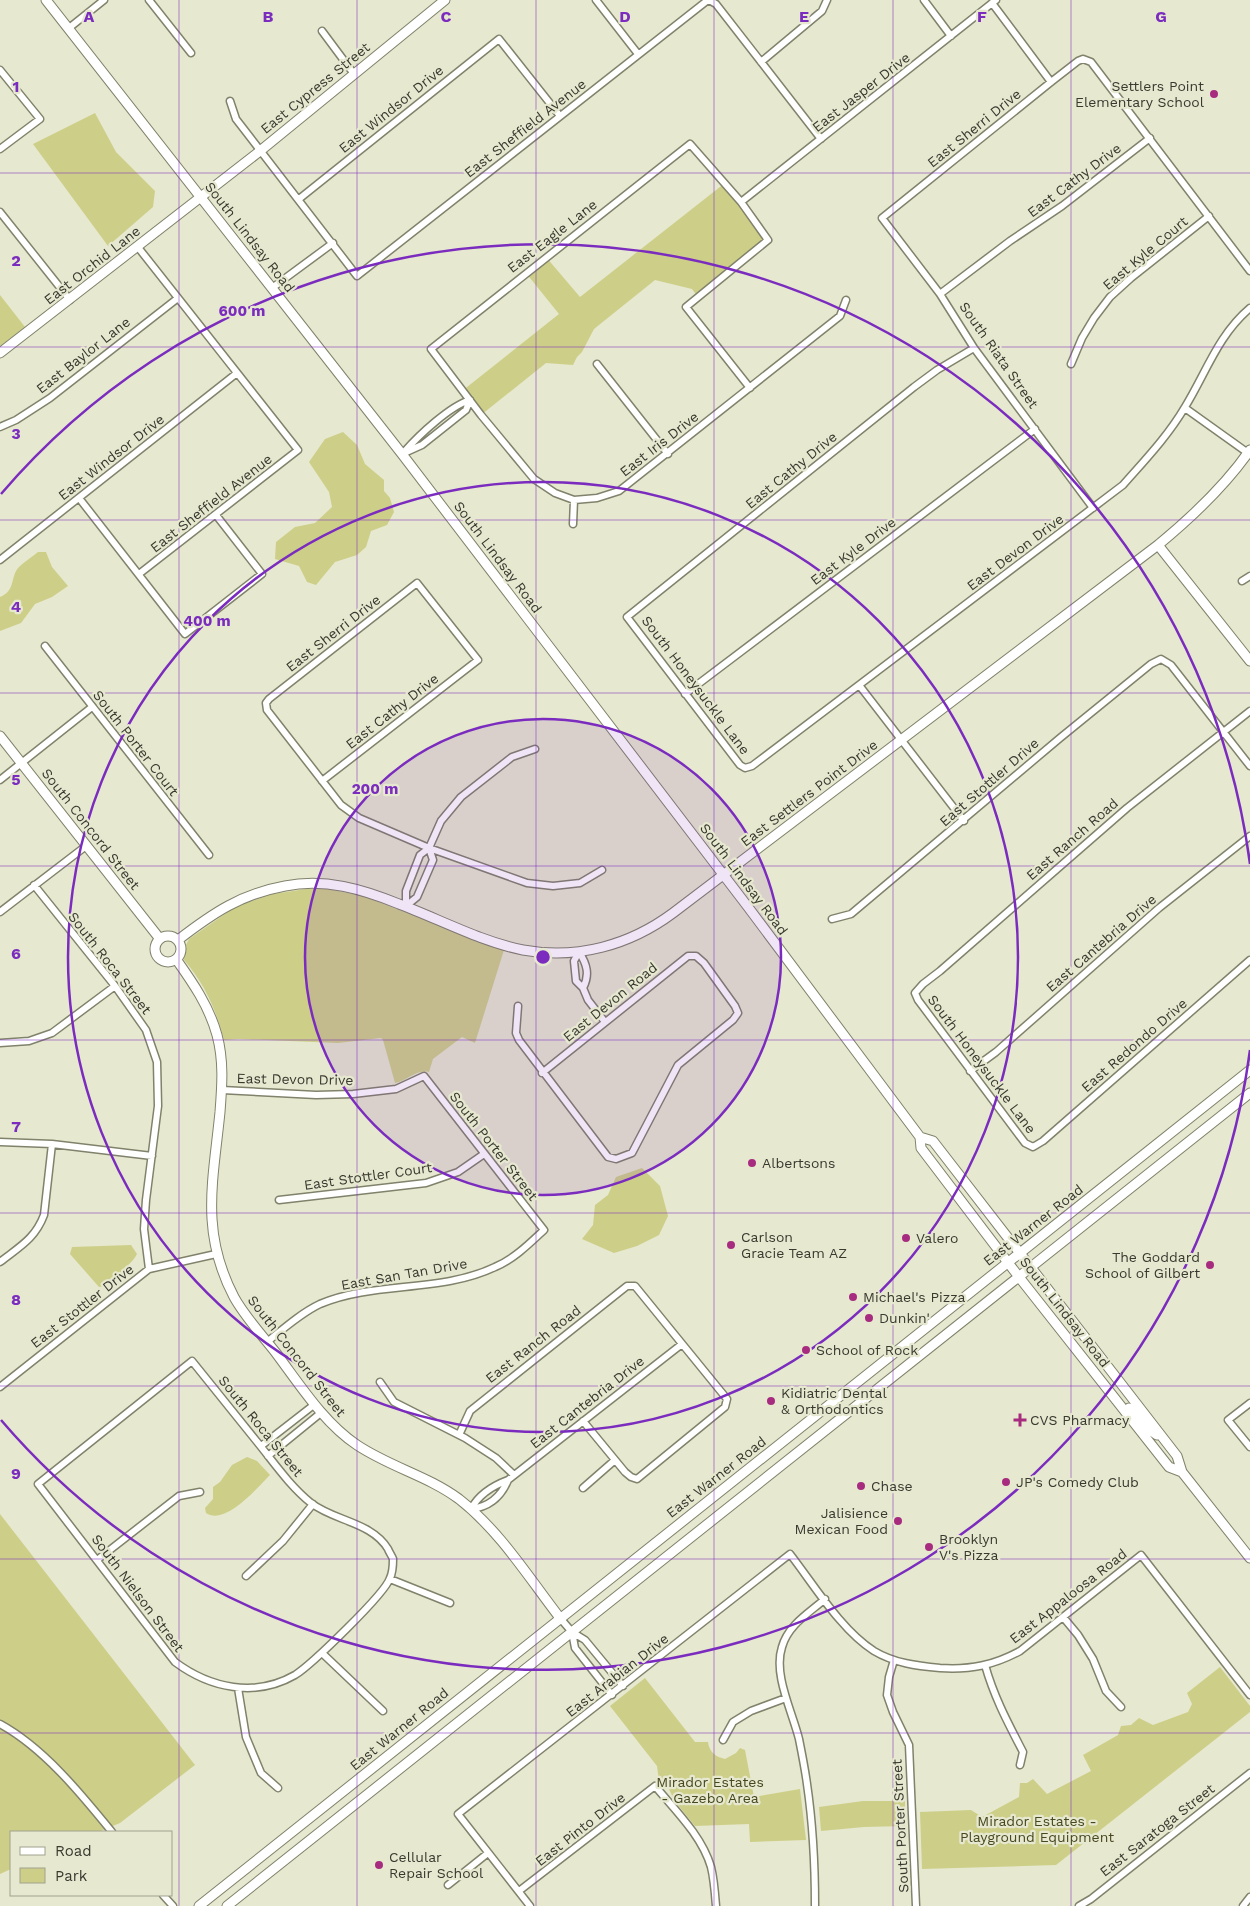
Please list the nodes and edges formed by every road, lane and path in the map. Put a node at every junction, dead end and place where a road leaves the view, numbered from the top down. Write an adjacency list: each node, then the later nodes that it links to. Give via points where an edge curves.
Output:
1 (46, 0): 10 (main road, South Lindsay Road)
2 (104, 0): 10 (street)
3 (148, 0): 13 (street)
4 (596, 0): 14 (street)
5 (709, 0): 14 (street, East Sheffield Avenue); 15 (street, via 716,4)
6 (827, 0): 15 (street, via 822,11)
7 (924, 0): 12 (street)
8 (441, 1): 17 (main road, East Cypress Street)
9 (994, 2): 12 (street, East Jasper Drive); 18 (street)
10 (68, 28): 25 (main road, South Lindsay Road)
11 (322, 31): 17 (street)
12 (951, 36): 22 (street, East Jasper Drive)
13 (191, 53)
14 (638, 54): 20 (street, East Sheffield Avenue)
15 (761, 62): 22 (street)
16 (0, 70): 23 (street, via 40,119)
17 (354, 74): 24 (main road, East Cypress Street)
18 (1051, 82): 21 (street, East Sherri Drive, via 1078,61 1091,62); 30 (street, East Sherri Drive)
19 (230, 101): 24 (street, via 236,119)
20 (560, 116): 26 (street, East Windsor Drive, via 499,39); 31 (street, East Sheffield Avenue, via 357,276)
21 (1150, 138): 29 (street); 35 (street, East Cathy Drive)
22 (821, 139): 27 (street, East Jasper Drive)
23 (0, 150)
24 (260, 151): 25 (main road, East Cypress Street); 26 (street)
25 (201, 197): 32 (main road, East Orchid Lane); 34 (main road, South Lindsay Road)
26 (299, 199): 31 (street)
27 (741, 202): 45 (street, via 768,240 686,307); 46 (street, East Eagle Lane, via 690,144 431,349)
28 (0, 212): 37 (street)
29 (1209, 216): 33 (street); 43 (street, East Kyle Court, via 1110,297 1082,338)
30 (882, 218): 35 (street, South Riata Street)
31 (332, 243): 34 (street)
32 (136, 246): 36 (street); 37 (main road, East Orchid Lane)
33 (1250, 271)
34 (272, 288): 51 (main road, South Lindsay Road)
35 (940, 294): 40 (street, South Riata Street)
36 (178, 298): 44 (street); 48 (street, East Baylor Lane, via 50,398)
37 (70, 300): 41 (main road, East Orchid Lane)
38 (846, 300): 45 (street, East Iris Drive, via 840,316)
39 (1250, 308): 47 (street, East Devon Drive, via 1227,331)
40 (974, 348): 49 (street, South Riata Street); 64 (street, East Cathy Drive, via 914,387)
41 (0, 353)
42 (597, 364): 52 (street)
43 (1071, 364)
44 (238, 374): 53 (street, East Windsor Drive); 56 (street, East Sheffield Avenue, via 298,450)
45 (750, 388): 52 (street, East Iris Drive)
46 (470, 400): 51 (street, via 466,410 422,446); 54 (street, via 534,479 555,493)
47 (1184, 408): 50 (street); 55 (street, East Devon Drive, via 1150,456 1123,485)
48 (0, 427)
49 (1035, 429): 55 (street, South Riata Street); 68 (street, East Kyle Drive)
50 (1249, 452): 58 (main road, East Settlers Point Drive, via 1197,511)
51 (402, 454): 86 (main road, South Lindsay Road)
52 (668, 454): 54 (street, East Iris Drive, via 619,492)
53 (79, 498): 59 (street, East Windsor Drive); 60 (street)
54 (574, 500): 57 (street)
55 (1093, 508): 67 (street, East Devon Drive)
56 (216, 515): 60 (street, East Sheffield Avenue); 60 (street, via 262,574 185,634)
57 (573, 524)
58 (1158, 545): 66 (main road); 73 (main road, East Settlers Point Drive)
59 (0, 560)
60 (139, 574)
61 (1250, 576): 62 (street)
62 (1242, 581)
63 (417, 583): 79 (street, East Sherri Drive, via 266,704 267,710); 79 (street, East Cathy Drive, via 478,660)
64 (627, 617): 68 (street, South Honeysuckle Lane)
65 (45, 646): 69 (street, South Porter Court)
66 (1250, 661)
67 (860, 685): 73 (street); 77 (street, East Devon Drive)
68 (686, 694): 77 (street, South Honeysuckle Lane)
69 (92, 707): 75 (street); 84 (street, South Porter Court)
70 (1250, 711): 71 (street, East Ranch Road)
71 (1223, 733): 76 (street); 80 (street, East Stottler Drive, via 1171,665 1161,659 1150,664 1060,738); 98 (street, East Ranch Road, via 1127,808)
72 (0, 736): 75 (main road, South Concord Street)
73 (901, 740): 80 (street); 86 (main road, East Settlers Point Drive)
74 (535, 749): 83 (street, via 512,757 461,797 442,821)
75 (22, 763): 78 (street); 82 (main road, South Concord Street)
76 (1250, 766)
77 (745, 768)
78 (0, 780)
79 (322, 781): 83 (street, via 341,805 359,818)
80 (964, 821): 90 (street, East Stottler Drive, via 851,914)
81 (1250, 836): 103 (street, East Cantebria Drive, via 1160,908 996,1052)
82 (86, 846): 87 (street); 91 (main road, South Concord Street)
83 (429, 848): 85 (street, via 526,883 553,886 580,883); 88 (street, via 420,854 406,891); 88 (street, via 433,860 417,897)
84 (209, 855)
85 (602, 870)
86 (724, 875): 93 (main road, East Settlers Point Drive, via 647,930); 110 (main road, South Lindsay Road)
87 (34, 885): 89 (street); 96 (street, South Roca Street)
88 (406, 906): 92 (main road, East Settlers Point Drive, via 350,887 286,885 221,908); 93 (main road, East Settlers Point Drive, via 514,947 540,952)
89 (0, 912)
90 (832, 919)
91 (160, 939): 92 (main road, via 171,936); 94 (main road, via 155,946 157,955 163,961)
92 (178, 940): 94 (main road, via 181,952)
93 (579, 952): 97 (street, via 585,962 587,980); 97 (street, via 574,961 576,981)
94 (176, 959): 106 (main road, South Concord Street, via 203,998 213,1022 222,1061)
95 (1250, 960): 113 (street, East Redondo Drive)
96 (115, 986): 101 (street, via 52,1033 29,1040); 115 (street, South Roca Street, via 146,1030 157,1062 158,1106)
97 (582, 988): 100 (street)
98 (916, 993): 103 (street, South Honeysuckle Lane)
99 (518, 1006): 104 (street, via 516,1033)
100 (605, 1022): 104 (street, East Devon Road); 104 (street, East Devon Road, via 688,956 696,956 709,970 738,1013 678,1064 637,1145 632,1153 623,1157 608,1157)
101 (0, 1043)
102 (1250, 1070): 108 (main road, East Warner Road)
103 (970, 1071): 113 (street, South Honeysuckle Lane, via 1025,1143)
104 (542, 1073)
105 (424, 1076): 106 (street, East Devon Drive, via 396,1089 354,1094); 114 (street, South Porter Street)
106 (222, 1090): 118 (main road, South Concord Street, via 211,1209)
107 (1250, 1093): 109 (main road)
108 (1202, 1108): 109 (main road); 119 (main road, East Warner Road)
109 (1213, 1122): 122 (main road)
110 (920, 1137): 119 (main road, South Lindsay Road, via 933,1142); 121 (main road, South Lindsay Road, via 921,1148)
111 (0, 1142): 112 (street)
112 (52, 1144): 115 (street); 120 (street, via 40,1226)
113 (1033, 1147)
114 (484, 1154): 116 (street, East Stottler Court, via 458,1172 426,1183); 117 (street, South Porter Street)
115 (152, 1156): 123 (street, South Roca Street, via 144,1229)
116 (279, 1200)
117 (544, 1230): 125 (street, East San Tan Drive, via 520,1252 496,1267 445,1282 326,1302 292,1322)
118 (216, 1254): 123 (street, East Stottler Drive); 125 (main road, South Concord Street, via 235,1299)
119 (1018, 1254): 121 (main road, East Warner Road); 122 (main road, South Lindsay Road)
120 (0, 1262)
121 (1008, 1262): 124 (main road, South Lindsay Road); 131 (main road, East Warner Road)
122 (1030, 1268): 124 (main road); 137 (main road, South Lindsay Road)
123 (149, 1269): 128 (street, East Stottler Drive)
124 (1019, 1277): 132 (main road, South Lindsay Road); 135 (main road)
125 (267, 1342): 130 (main road, South Concord Street)
126 (682, 1344): 134 (street, East Cantebria Drive); 136 (street, East Ranch Road, via 635,1286 627,1286 470,1411); 141 (street, via 726,1399 725,1407 637,1479)
127 (380, 1382): 136 (street, via 394,1402)
128 (0, 1387)
129 (1250, 1403): 139 (street, via 1228,1420)
130 (315, 1404): 133 (main road, South Concord Street); 138 (street)
131 (824, 1407): 135 (main road); 158 (main road, East Warner Road)
132 (1124, 1408): 137 (main road, via 1133,1410 1147,1428); 142 (main road, South Lindsay Road, via 1169,1467)
133 (322, 1412): 140 (street); 149 (main road, South Concord Street, via 356,1444 442,1488)
134 (583, 1421): 141 (street); 143 (street, East Cantebria Drive)
135 (836, 1422): 159 (main road)
136 (459, 1434): 143 (street, via 496,1458)
137 (1162, 1437): 142 (main road, South Lindsay Road, via 1177,1456)
138 (261, 1446): 140 (street, South Roca Street); 145 (street, South Roca Street, via 192,1361)
139 (1250, 1447)
140 (268, 1456): 148 (street, South Roca Street, via 287,1480)
141 (615, 1460): 146 (street)
142 (1182, 1472): 151 (main road, South Lindsay Road)
143 (514, 1475): 144 (street, East Cantebria Drive)
144 (508, 1480): 149 (street, East Cantebria Drive, via 494,1485 476,1499); 149 (street, East Cantebria Drive, via 502,1492 482,1508)
145 (38, 1484): 152 (street, South Nielson Street)
146 (583, 1488)
147 (200, 1492): 152 (street, via 178,1496)
148 (313, 1504): 153 (street, via 283,1541); 154 (street, South Roca Street, via 368,1530 384,1543 393,1559)
149 (471, 1509): 158 (main road, South Concord Street, via 498,1538)
150 (790, 1554): 155 (street, East Appaloosa Road); 163 (street, East Arabian Drive)
151 (1250, 1558)
152 (97, 1560): 164 (street, South Nielson Street, via 175,1662 204,1680)
153 (246, 1576)
154 (390, 1579): 156 (street); 160 (street, South Nielson Street, via 381,1593)
155 (825, 1600): 161 (street, East Appaloosa Road, via 858,1639); 167 (street, via 796,1623 782,1646 779,1662)
156 (450, 1603)
157 (1063, 1617): 162 (street, East Appaloosa Road, via 1020,1651); 165 (street, East Appaloosa Road, via 1141,1555); 168 (street, via 1093,1659 1106,1692)
158 (560, 1618): 159 (street); 182 (main road, East Warner Road)
159 (572, 1632): 163 (street, via 585,1640); 166 (street, via 576,1648); 183 (main road)
160 (322, 1653): 164 (street, South Nielson Street, via 295,1674 278,1682 259,1688); 169 (street)
161 (894, 1660): 162 (street, East Appaloosa Road, via 916,1666 945,1668); 187 (street, South Porter Street, via 887,1695 909,1745)
162 (985, 1665): 172 (street, via 1001,1711 1023,1752)
163 (623, 1686): 166 (street, East Arabian Drive)
164 (238, 1688): 174 (street, via 246,1737 261,1773)
165 (1249, 1689)
166 (612, 1695): 176 (street, East Arabian Drive, via 458,1814)
167 (786, 1698): 171 (street, via 760,1707 733,1722); 186 (street, via 799,1739 807,1785 815,1855)
168 (1121, 1707)
169 (383, 1711)
170 (0, 1724): 175 (street, via 42,1756 77,1789)
171 (723, 1740)
172 (1020, 1765)
173 (1250, 1773): 188 (street, East Saratoga Street)
174 (278, 1788)
175 (111, 1831)
176 (488, 1853): 177 (street); 178 (street)
177 (448, 1886)
178 (519, 1891): 184 (street); 185 (street, East Pinto Drive, via 655,1786 703,1848 711,1866)
179 (164, 1896): 181 (street)
180 (1250, 1897): 189 (street)
181 (172, 1906)
182 (199, 1906)
183 (227, 1906)
184 (530, 1906)
185 (716, 1906)
186 (815, 1906)
187 (916, 1906)
188 (1080, 1906)
189 (1243, 1906)

